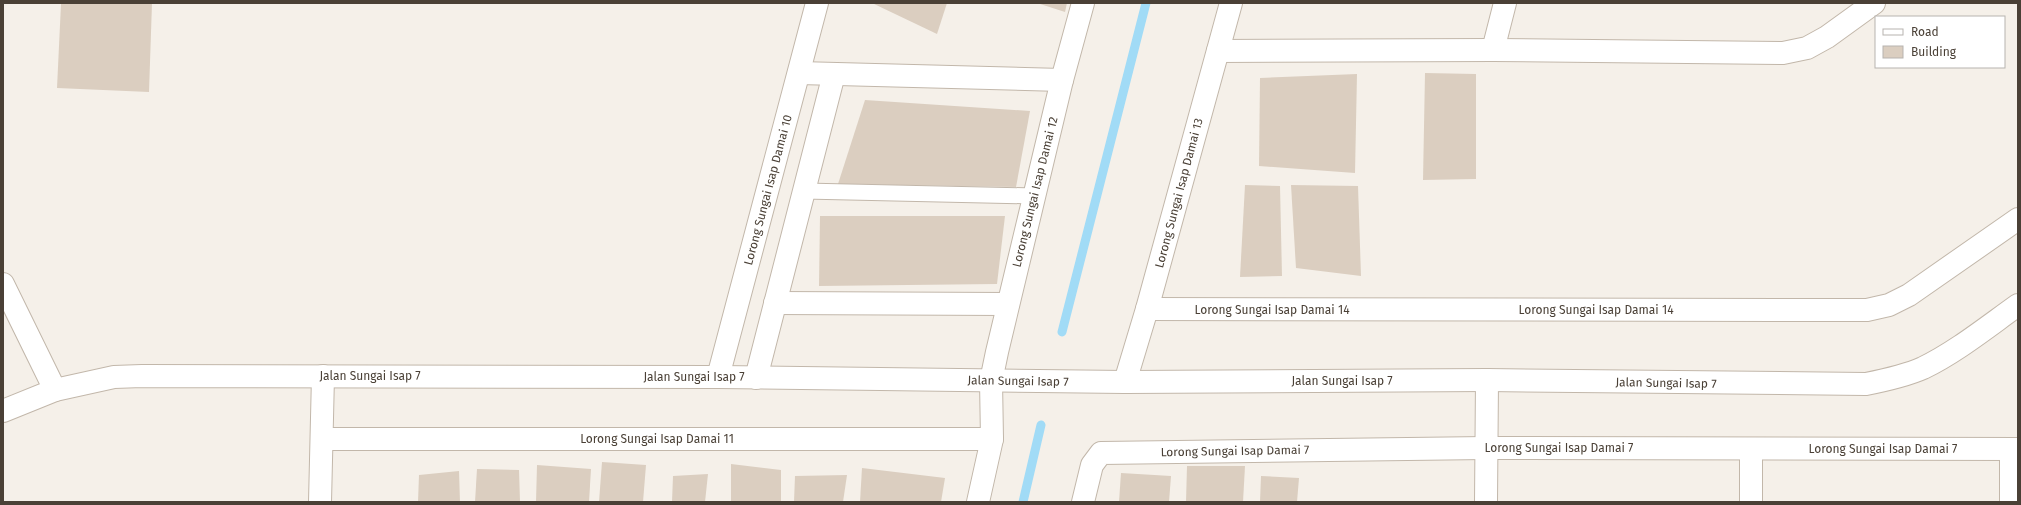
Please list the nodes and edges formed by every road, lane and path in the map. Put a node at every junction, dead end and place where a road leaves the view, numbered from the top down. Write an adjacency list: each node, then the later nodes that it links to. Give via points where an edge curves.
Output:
1 (817, 3): 8 (street, Lorong Sungai Isap Damai 10)
2 (1083, 3): 10 (street, Lorong Sungai Isap Damai 12)
3 (1231, 3): 7 (street, Lorong Sungai Isap Damai 13)
4 (1505, 3): 6 (street)
5 (1874, 3): 6 (street, via 1827,37 1806,48 1784,53)
6 (1493, 50): 7 (street)
7 (1218, 51): 18 (street, Lorong Sungai Isap Damai 13)
8 (799, 73): 9 (street); 20 (street, Lorong Sungai Isap Damai 10)
9 (834, 74): 10 (street); 11 (street)
10 (1062, 80): 12 (street, Lorong Sungai Isap Damai 12)
11 (804, 191): 12 (lane); 15 (street)
12 (1034, 196): 16 (street, Lorong Sungai Isap Damai 12)
13 (2018, 219): 18 (street, Lorong Sungai Isap Damai 14, via 1909,295 1889,305 1867,310)
14 (3, 284): 25 (street)
15 (775, 303): 16 (street); 21 (street)
16 (1008, 304): 23 (street, Lorong Sungai Isap Damai 12)
17 (2018, 305): 22 (street, Jalan Sungai Isap 7, via 1923,368 1897,378 1866,384)
18 (1147, 309): 24 (street, Lorong Sungai Isap Damai 13)
19 (323, 376): 20 (street, Jalan Sungai Isap 7); 25 (street, Jalan Sungai Isap 7, via 114,377); 27 (street)
20 (718, 377): 21 (street, Jalan Sungai Isap 7)
21 (756, 378): 23 (street, Jalan Sungai Isap 7)
22 (1487, 380): 24 (street, Jalan Sungai Isap 7); 29 (street)
23 (991, 381): 24 (street, Jalan Sungai Isap 7); 28 (street)
24 (1125, 382)
25 (55, 390): 26 (street, Jalan Sungai Isap 7)
26 (3, 411)
27 (323, 439): 28 (street, Lorong Sungai Isap Damai 11); 32 (street)
28 (992, 439): 33 (street)
29 (1486, 448): 30 (street, Lorong Sungai Isap Damai 7); 34 (street, Lorong Sungai Isap Damai 7, via 1101,453 1092,465); 35 (street)
30 (1751, 449): 31 (street, Lorong Sungai Isap Damai 7); 36 (street)
31 (2014, 449): 37 (street)
32 (320, 502)
33 (978, 502)
34 (1083, 502)
35 (1486, 502)
36 (1751, 502)
37 (2011, 502)

